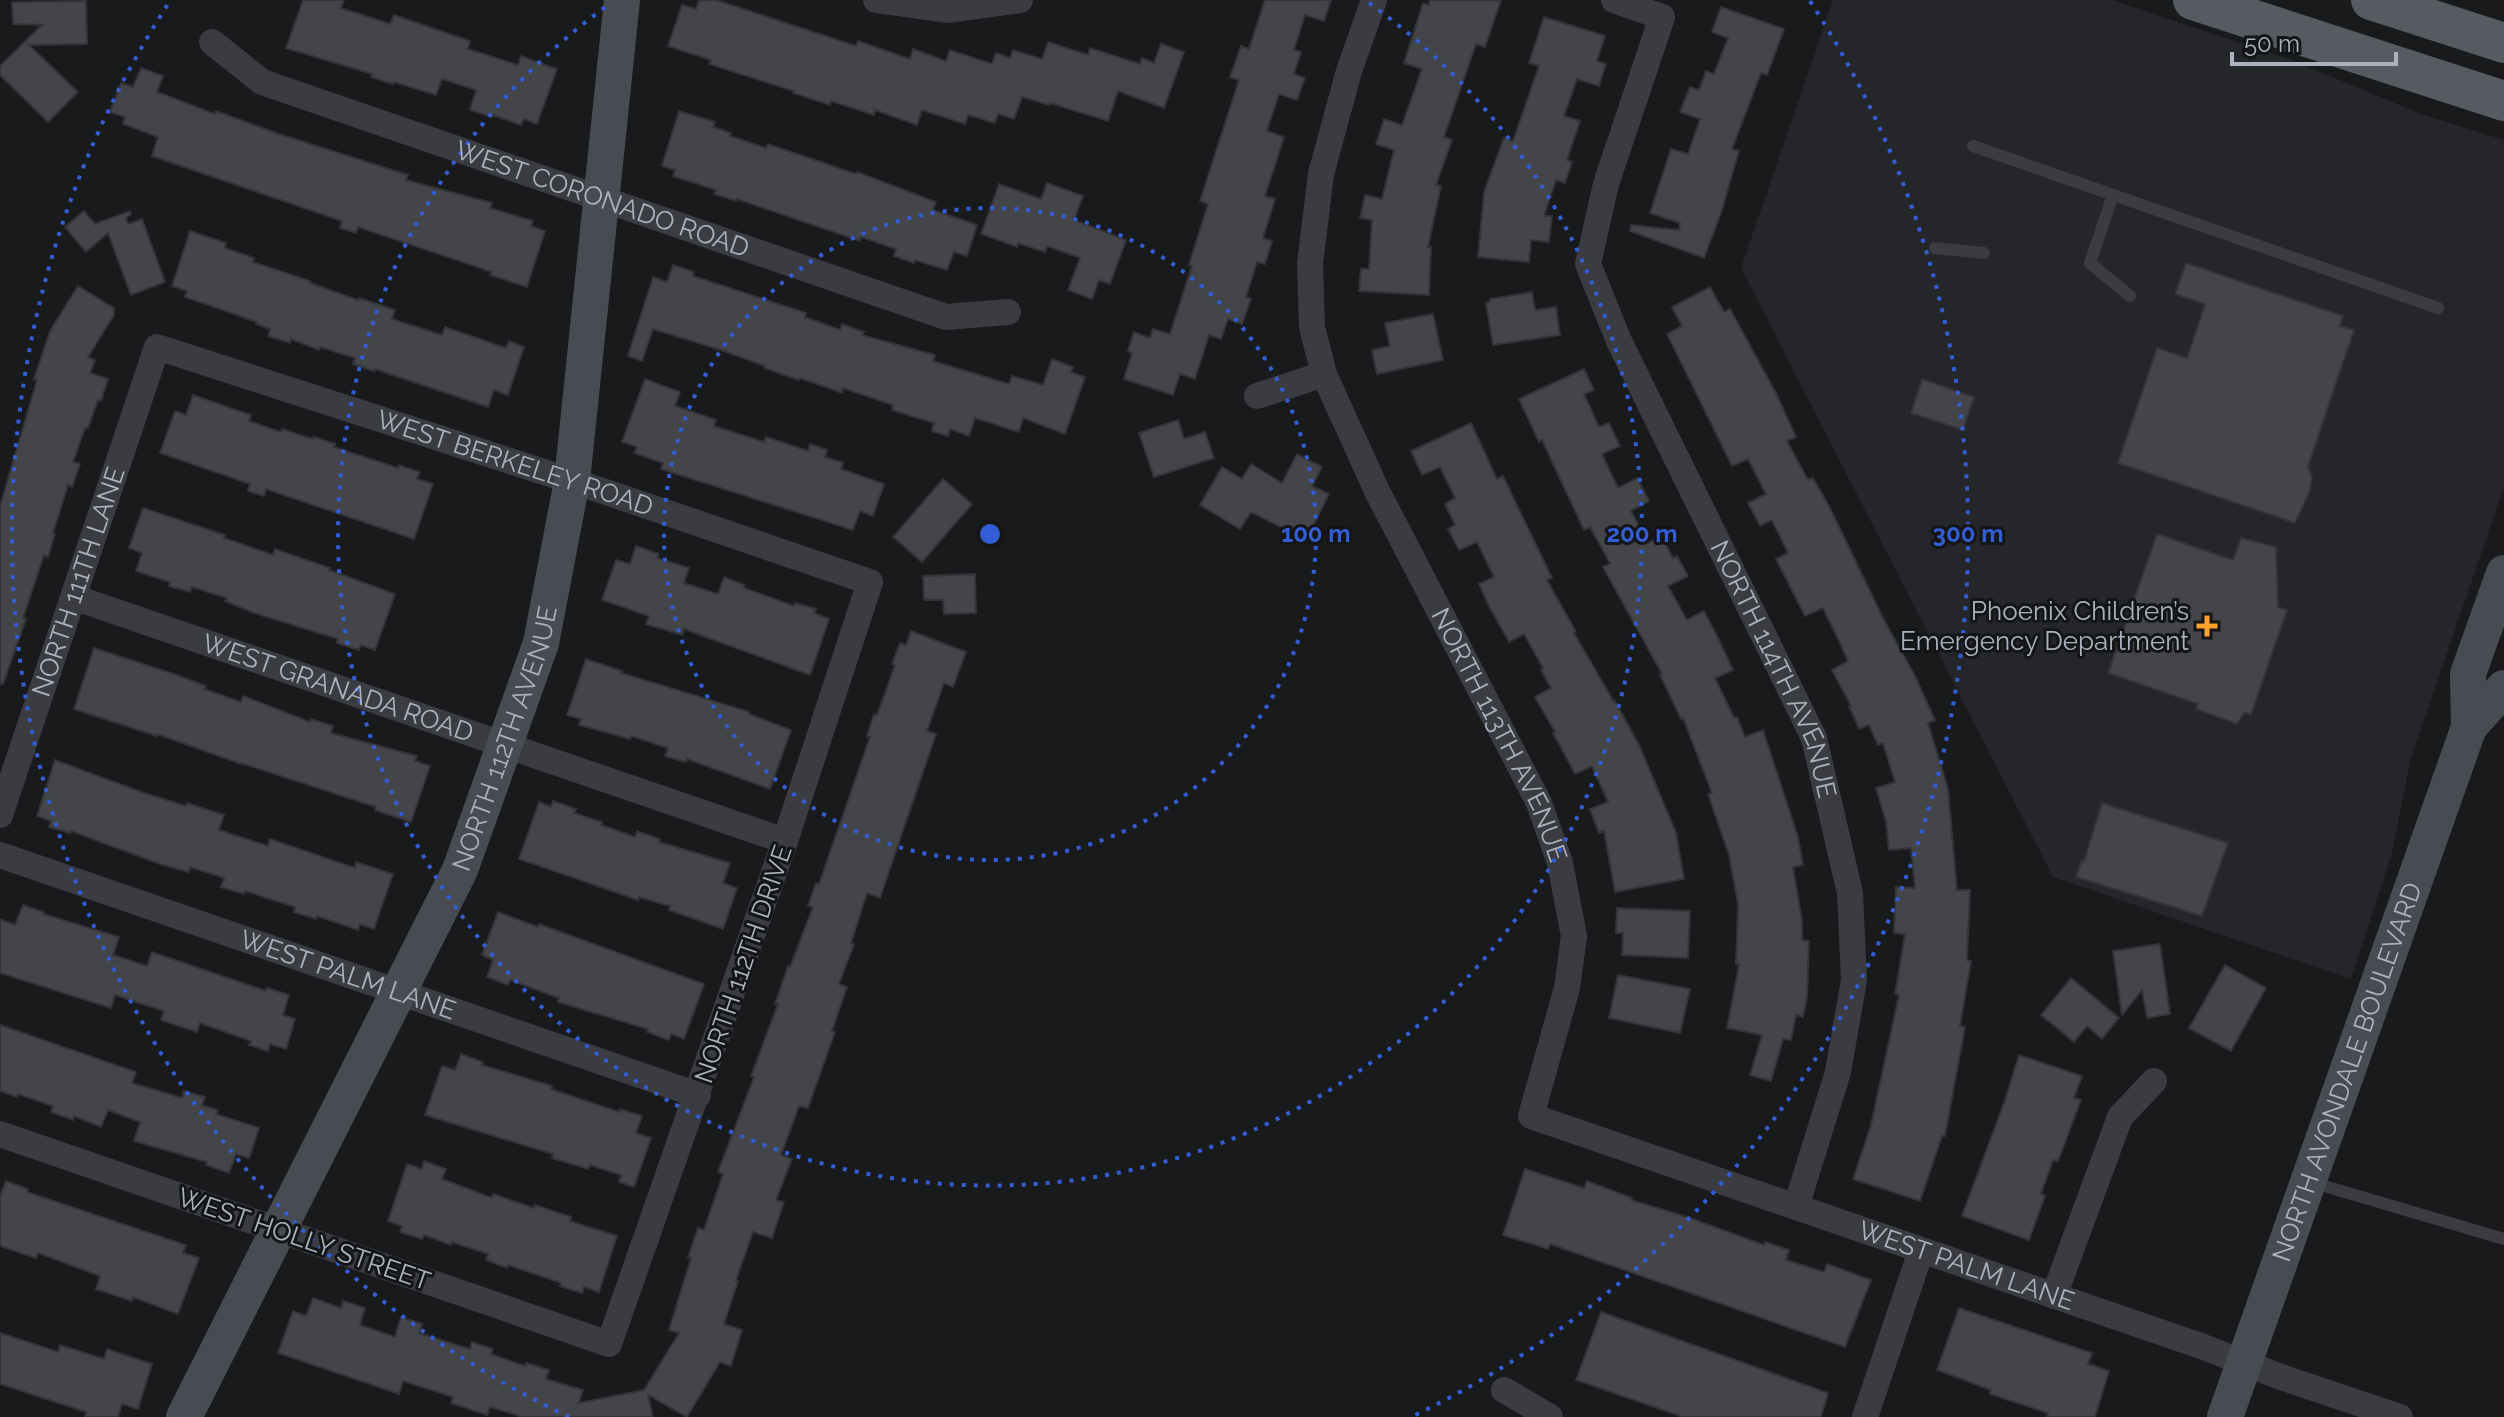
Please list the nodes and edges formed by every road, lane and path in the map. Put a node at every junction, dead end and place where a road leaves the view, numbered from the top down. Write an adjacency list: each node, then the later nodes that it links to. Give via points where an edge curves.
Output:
1 (622, 0): 13 (street, NORTH 112TH AVENUE)
2 (876, 0): 3 (street, via 947,10)
3 (1020, 0)
4 (1374, 0): 20 (street, NORTH 113TH AVENUE, via 1321,174 1310,264 1312,327)
5 (1614, 0): 38 (street, NORTH 114TH AVENUE, via 1662,17 1606,184 1588,264 1619,341 1814,738 1850,893 1854,980 1838,1072)
6 (2193, 0): 10 (main road)
7 (2371, 0): 9 (main road)
8 (212, 42): 13 (street, WEST CORONADO ROAD, via 262,82)
9 (2504, 43)
10 (2504, 101)
11 (1973, 146): 12 (lane)
12 (2113, 195): 16 (lane, via 2090,263); 17 (lane)
13 (601, 197): 18 (street, WEST CORONADO ROAD, via 946,317); 22 (street, NORTH 112TH AVENUE)
14 (1935, 248): 15 (lane)
15 (1984, 253)
16 (2130, 296)
17 (2438, 308)
18 (1008, 312)
19 (157, 347): 22 (street, WEST BERKELEY ROAD); 25 (street, NORTH 111TH LANE)
20 (1324, 374): 21 (street); 35 (street, NORTH 113TH AVENUE, via 1377,491 1539,803 1560,863 1574,936 1567,988)
21 (1257, 396)
22 (572, 481): 24 (street, WEST BERKELEY ROAD); 28 (street, NORTH 112TH AVENUE, via 541,643)
23 (2504, 573): 27 (street, NORTH AVONDALE BOULEVARD, via 2468,674)
24 (870, 582): 30 (street, NORTH 112TH DRIVE)
25 (73, 597): 28 (street, WEST GRANADA ROAD); 29 (street, NORTH 111TH LANE)
26 (2504, 688): 27 (street, NORTH AVONDALE BOULEVARD)
27 (2469, 727): 37 (street, NORTH AVONDALE BOULEVARD)
28 (506, 745): 30 (street, WEST GRANADA ROAD); 32 (street, NORTH 112TH AVENUE, via 460,870)
29 (0, 815)
30 (785, 841): 34 (street, NORTH 112TH DRIVE)
31 (0, 855): 32 (street, WEST PALM LANE)
32 (398, 992): 34 (street, WEST PALM LANE); 39 (street, NORTH 112TH AVENUE)
33 (2154, 1081): 42 (street, via 2120,1117)
34 (698, 1095): 43 (street, NORTH 112TH DRIVE)
35 (1531, 1116): 38 (street, WEST PALM LANE)
36 (0, 1134): 39 (street, WEST HOLLY STREET)
37 (2308, 1181): 40 (lane); 44 (street, NORTH AVONDALE BOULEVARD)
38 (1796, 1207): 41 (street, WEST PALM LANE)
39 (277, 1230): 43 (street, WEST HOLLY STREET); 46 (street, NORTH 112TH AVENUE)
40 (2504, 1239)
41 (1921, 1251): 42 (street, WEST PALM LANE); 48 (street)
42 (2054, 1296): 44 (street, WEST PALM LANE)
43 (609, 1344)
44 (2243, 1362): 49 (street, NORTH AVONDALE BOULEVARD); 50 (street, WEST PALM LANE)
45 (1504, 1390): 47 (street)
46 (184, 1417)
47 (1550, 1417)
48 (1865, 1417)
49 (2225, 1417)
50 (2400, 1417)

